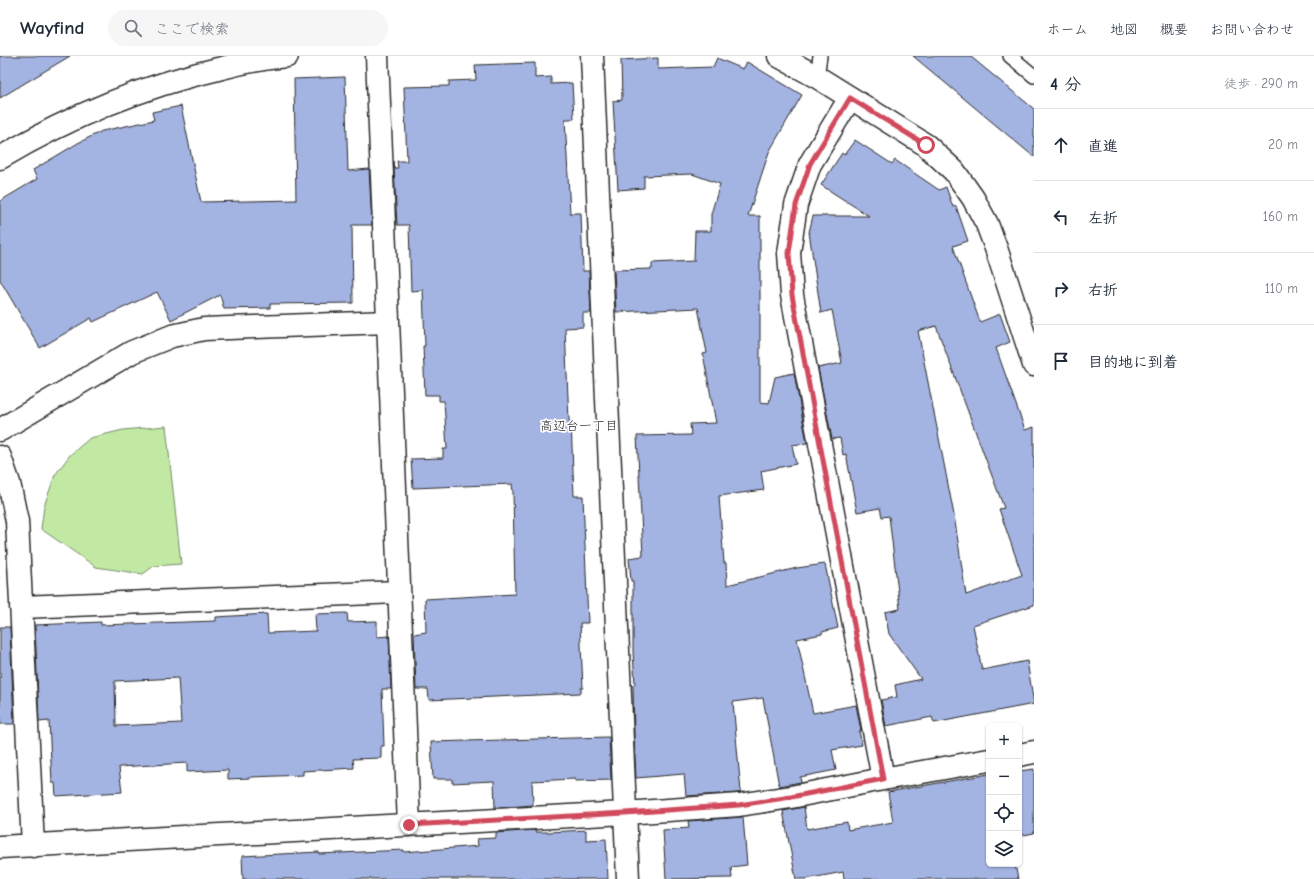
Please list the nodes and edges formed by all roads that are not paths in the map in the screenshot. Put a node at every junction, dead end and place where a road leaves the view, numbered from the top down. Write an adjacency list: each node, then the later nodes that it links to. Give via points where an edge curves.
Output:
1 (287, 56): 10 (street, via 182,77 128,95 35,138)
2 (377, 56): 11 (street)
3 (592, 56): 22 (street)
4 (779, 56): 8 (street)
5 (820, 56): 8 (lane)
6 (1010, 56): 7 (lane)
7 (1034, 76)
8 (817, 77): 9 (street)
9 (850, 98): 12 (street, via 926,145 954,171 987,224); 21 (street, via 810,164 796,205 789,253 792,295)
10 (0, 158)
11 (388, 322): 14 (street, via 204,329 172,336 132,352); 16 (street)
12 (1029, 334): 13 (street)
13 (1034, 365)
14 (0, 430)
15 (0, 457): 17 (street, via 9,483 17,521)
16 (399, 592): 17 (street); 23 (street)
17 (21, 607): 24 (street)
18 (1034, 752): 19 (street)
19 (1022, 754)
20 (986, 761): 21 (street)
21 (883, 779): 22 (street, via 739,805)
22 (625, 813): 23 (street); 26 (street)
23 (409, 825): 24 (street)
24 (33, 846): 25 (street)
25 (0, 848)
26 (628, 879)

